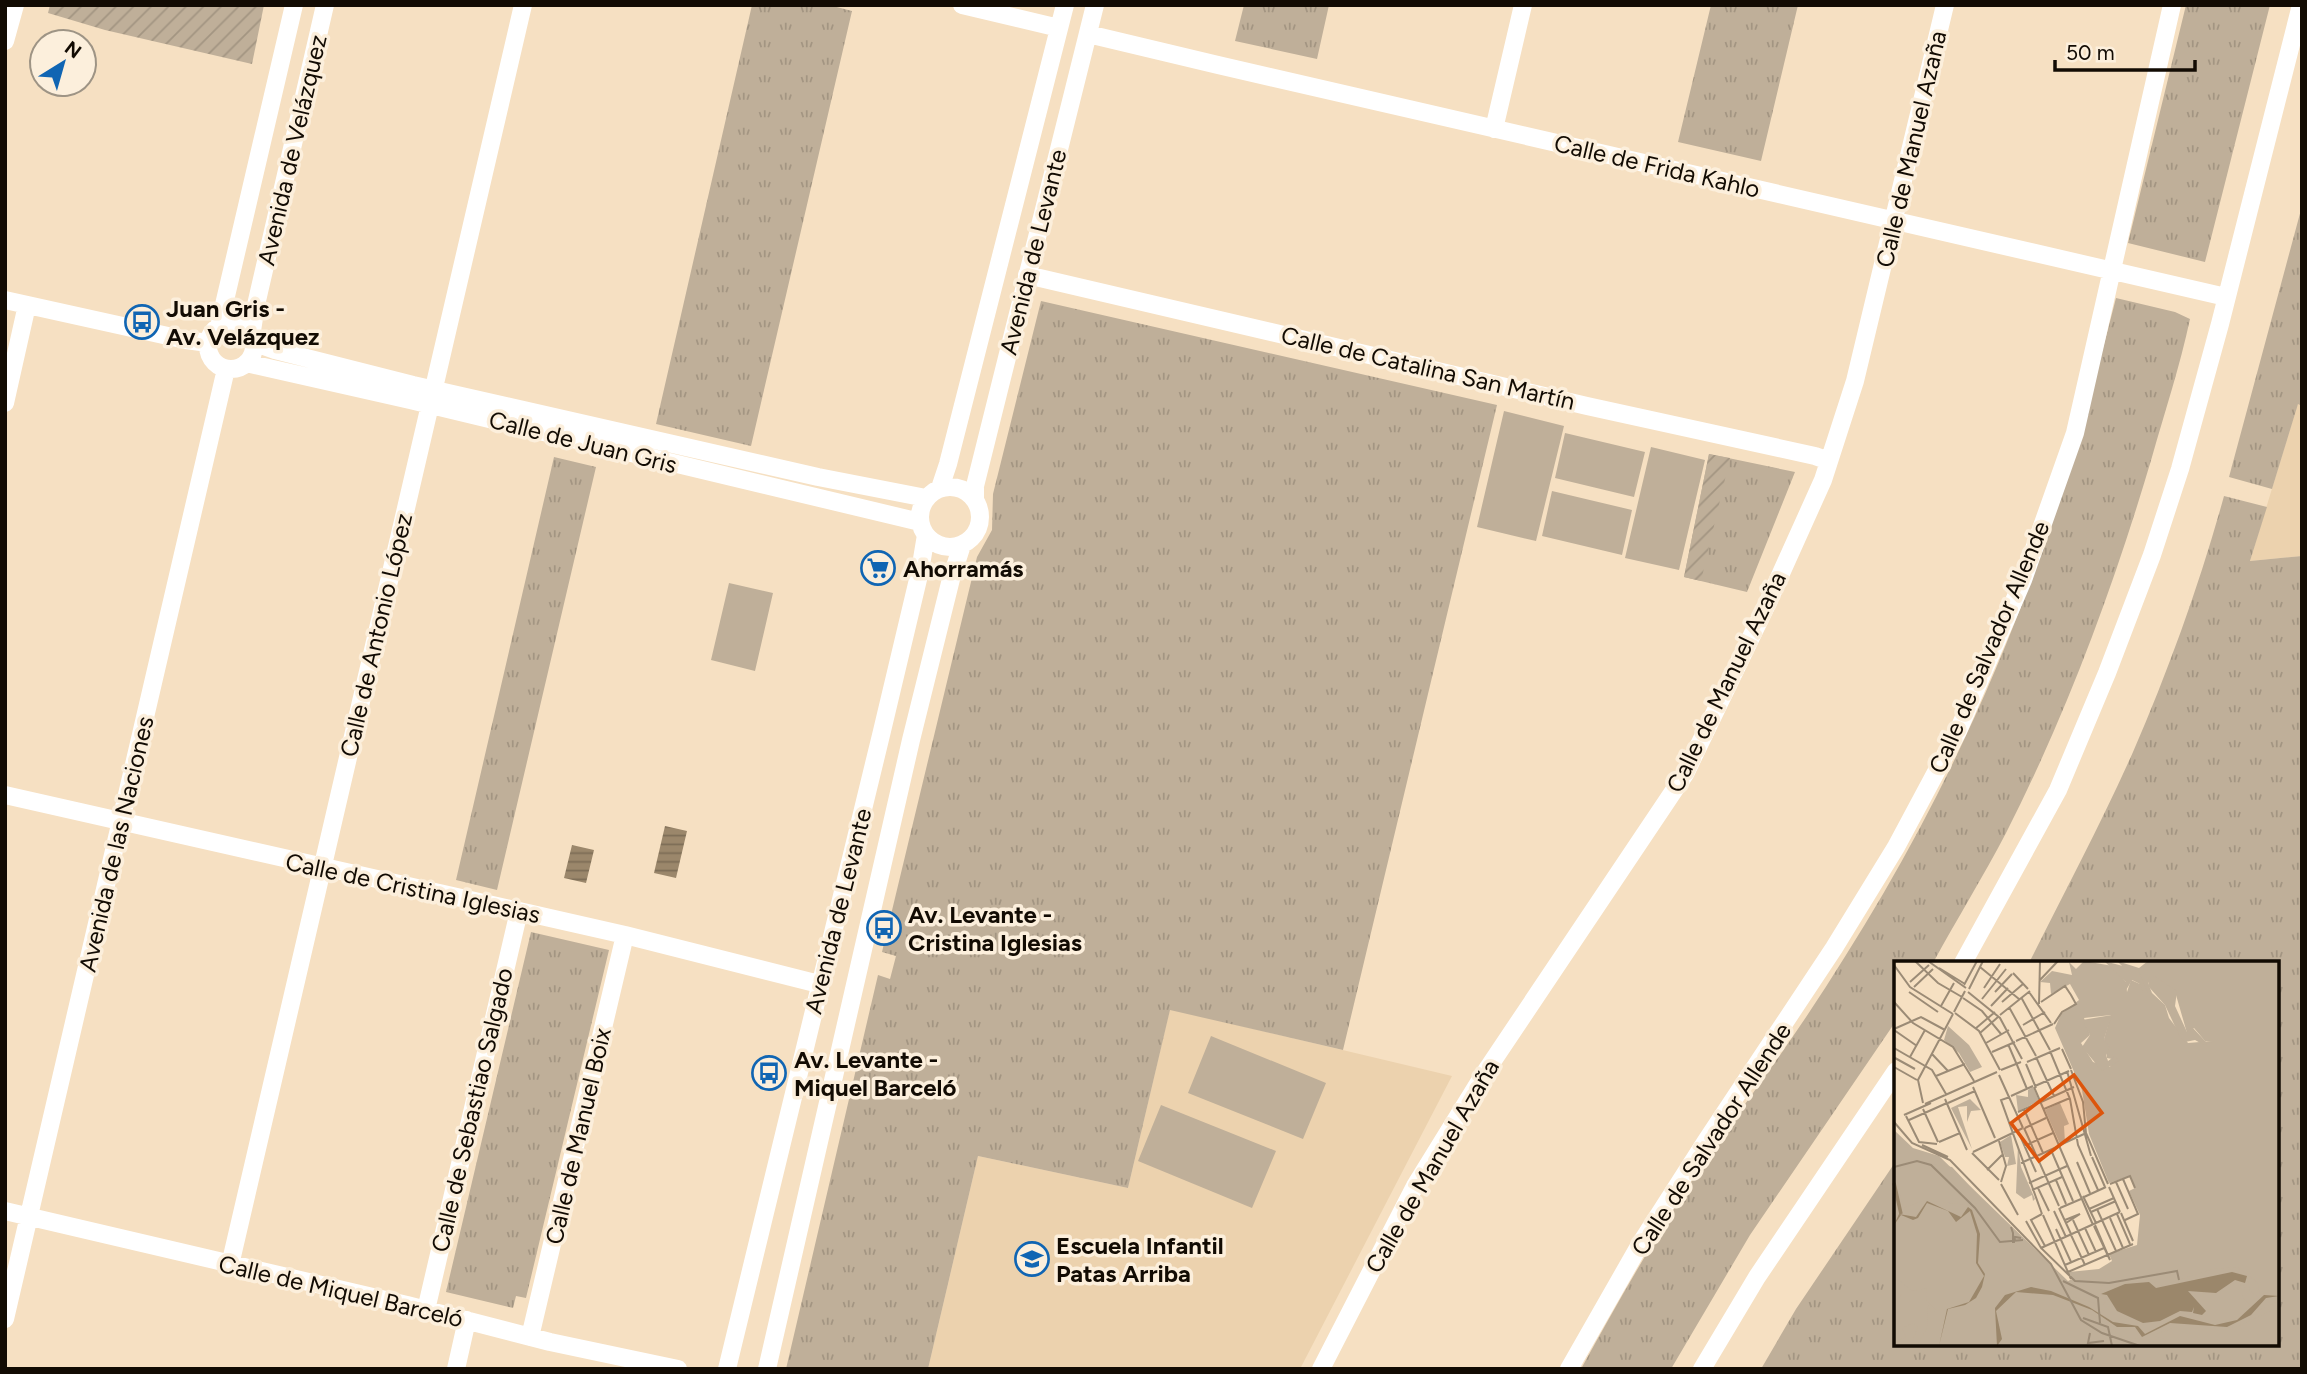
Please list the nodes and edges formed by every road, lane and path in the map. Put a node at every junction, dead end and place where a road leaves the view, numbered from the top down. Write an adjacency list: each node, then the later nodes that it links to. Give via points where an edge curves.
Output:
1 (15, 5): 14 (street)
2 (295, 5): 22 (street, Avenida de Velázquez)
3 (325, 5): 23 (street, Avenida de Velázquez)
4 (523, 5): 27 (street, Calle de Antonio López)
5 (962, 5): 12 (street)
6 (1065, 5): 12 (street, Avenida de Levante)
7 (1095, 5): 13 (street, Avenida de Levante)
8 (1523, 5): 15 (street)
9 (1945, 5): 16 (street, Calle de Manuel Azaña)
10 (2172, 5): 17 (street, Calle de Salvador Allende)
11 (2301, 5): 19 (street)
12 (1059, 28): 30 (street, Avenida de Levante, via 948,464)
13 (1088, 34): 15 (street, Calle de Frida Kahlo); 18 (street, Avenida de Levante)
14 (5, 41)
15 (1494, 129): 16 (street, Calle de Frida Kahlo)
16 (1895, 220): 17 (street, Calle de Frida Kahlo); 29 (street, Calle de Manuel Azaña, via 1855,380)
17 (2113, 271): 19 (street, Calle de Frida Kahlo); 54 (street, Calle de Salvador Allende, via 2075,433 2023,580 1958,731 1896,847 1642,1241)
18 (1027, 275): 29 (street, Calle de Catalina San Martín); 31 (street, Avenida de Levante)
19 (2226, 296): 39 (street, via 2180,469 2107,673 2057,790)
20 (5, 300): 21 (street)
21 (27, 305): 24 (street); 28 (street)
22 (219, 326): 23 (street, via 235,324); 24 (street)
23 (252, 339): 25 (street, via 253,352); 27 (street, Calle de Juan Gris)
24 (208, 343): 26 (street, via 214,362)
25 (246, 363): 26 (street); 27 (street, Calle de Juan Gris)
26 (226, 369): 35 (street, Avenida de las Naciones)
27 (431, 397): 30 (street, Calle de Juan Gris, via 830,480); 32 (street, Calle de Juan Gris); 36 (street, Calle de Antonio López)
28 (5, 403)
29 (1829, 461): 53 (street, Calle de Manuel Azaña, via 1769,600 1685,774 1422,1174)
30 (933, 493): 31 (street, via 953,487); 32 (street, via 920,513)
31 (975, 499): 33 (street, via 981,513 979,529)
32 (923, 529): 33 (street, via 942,547); 40 (street, Avenida de Levante, via 922,563)
33 (962, 545): 52 (street, Avenida de Levante, via 911,740)
34 (5, 796): 35 (street, Calle de Cristina Iglesias)
35 (121, 822): 36 (street, Calle de Cristina Iglesias); 43 (street, Avenida de las Naciones)
36 (323, 868): 37 (street, Calle de Cristina Iglesias); 44 (street, Calle de Antonio López)
37 (519, 911): 38 (street, Calle de Cristina Iglesias); 45 (street, Calle de Sebastiao Salgado)
38 (625, 935): 40 (street, Calle de Cristina Iglesias); 48 (street, Calle de Manuel Boix)
39 (1964, 961)
40 (819, 984): 51 (street, Avenida de Levante)
41 (1894, 1074): 55 (street)
42 (5, 1211): 43 (street, Calle de Miquel Barceló)
43 (29, 1217): 44 (street, Calle de Miquel Barceló); 46 (street, Avenida de las Naciones)
44 (230, 1265): 45 (street, Calle de Miquel Barceló)
45 (426, 1310): 47 (street, Calle de Miquel Barceló)
46 (5, 1319)
47 (467, 1320): 48 (street, Calle de Miquel Barceló); 49 (street)
48 (530, 1337): 50 (street, Calle de Miquel Barceló)
49 (456, 1369)
50 (678, 1369)
51 (727, 1369)
52 (767, 1369)
53 (1321, 1369)
54 (1569, 1369)
55 (1702, 1369)

